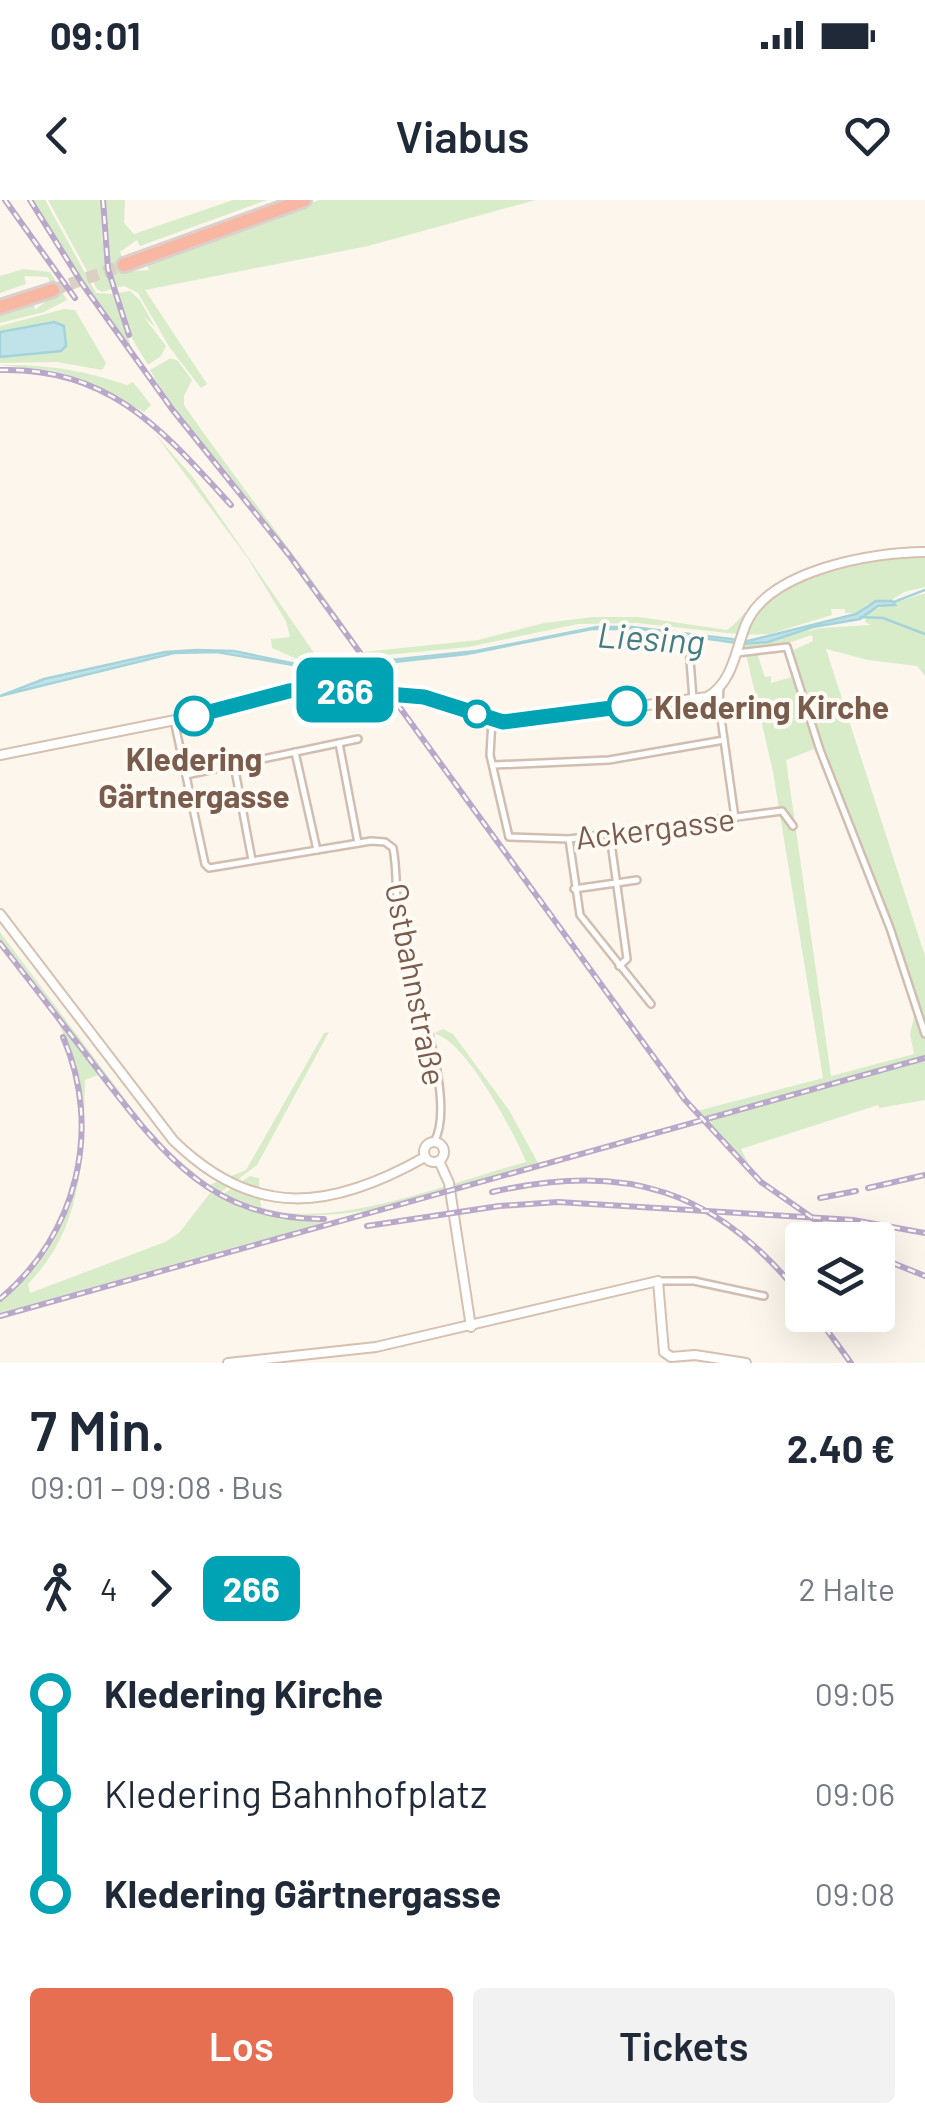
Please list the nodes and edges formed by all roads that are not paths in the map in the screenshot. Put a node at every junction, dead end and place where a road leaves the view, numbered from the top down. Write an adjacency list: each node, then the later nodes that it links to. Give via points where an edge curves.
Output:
1 (283, 200): 2 (highway, via 123,262)
2 (304, 200)
3 (52, 286): 4 (highway)
4 (0, 303)
5 (925, 552): 7 (street, via 860,559 794,580 760,603)
6 (689, 647): 12 (street)
7 (737, 652): 9 (street); 37 (street, via 787,646)
8 (333, 688): 14 (street, via 301,688)
9 (720, 688): 11 (street); 13 (street)
10 (393, 694): 15 (street)
11 (708, 697): 12 (street); 13 (street)
12 (693, 699): 15 (street, via 512,723)
13 (719, 704): 17 (street)
14 (174, 720): 20 (street); 23 (street)
15 (492, 720): 22 (street)
16 (358, 739): 18 (street)
17 (724, 740): 22 (street, via 610,760); 24 (street)
18 (339, 743): 19 (street); 28 (street)
19 (295, 752): 21 (street); 29 (street)
20 (0, 755)
21 (234, 764): 23 (street); 30 (street)
22 (494, 766): 27 (street, Ackergasse, via 509,837)
23 (186, 775): 30 (street, via 205,864)
24 (735, 818): 25 (street, Ackergasse, via 782,811); 26 (street, Ackergasse)
25 (793, 826)
26 (610, 834): 27 (street, Ackergasse); 32 (street)
27 (569, 838): 33 (street)
28 (358, 844): 29 (street); 38 (street, Ostbahnstraße, via 385,842 394,854 400,926 428,1024 440,1116)
29 (317, 850): 30 (street)
30 (252, 860)
31 (637, 880): 32 (street)
32 (616, 884): 33 (street); 35 (street, via 627,959)
33 (574, 889): 35 (street, via 580,915)
34 (0, 914): 39 (street, via 173,1140 224,1180 274,1196 331,1197 372,1186)
35 (619, 966): 36 (street)
36 (651, 1004)
37 (925, 1034)
38 (434, 1142): 39 (street, via 425,1147); 40 (street, via 444,1150)
39 (425, 1157): 40 (street)
40 (439, 1161): 43 (street, via 448,1178)
41 (658, 1281): 42 (street, via 694,1281); 43 (street); 44 (street)
42 (764, 1296)
43 (471, 1328): 45 (street, via 357,1350)
44 (667, 1359): 46 (street, via 709,1356)
45 (228, 1363)
46 (746, 1363)

